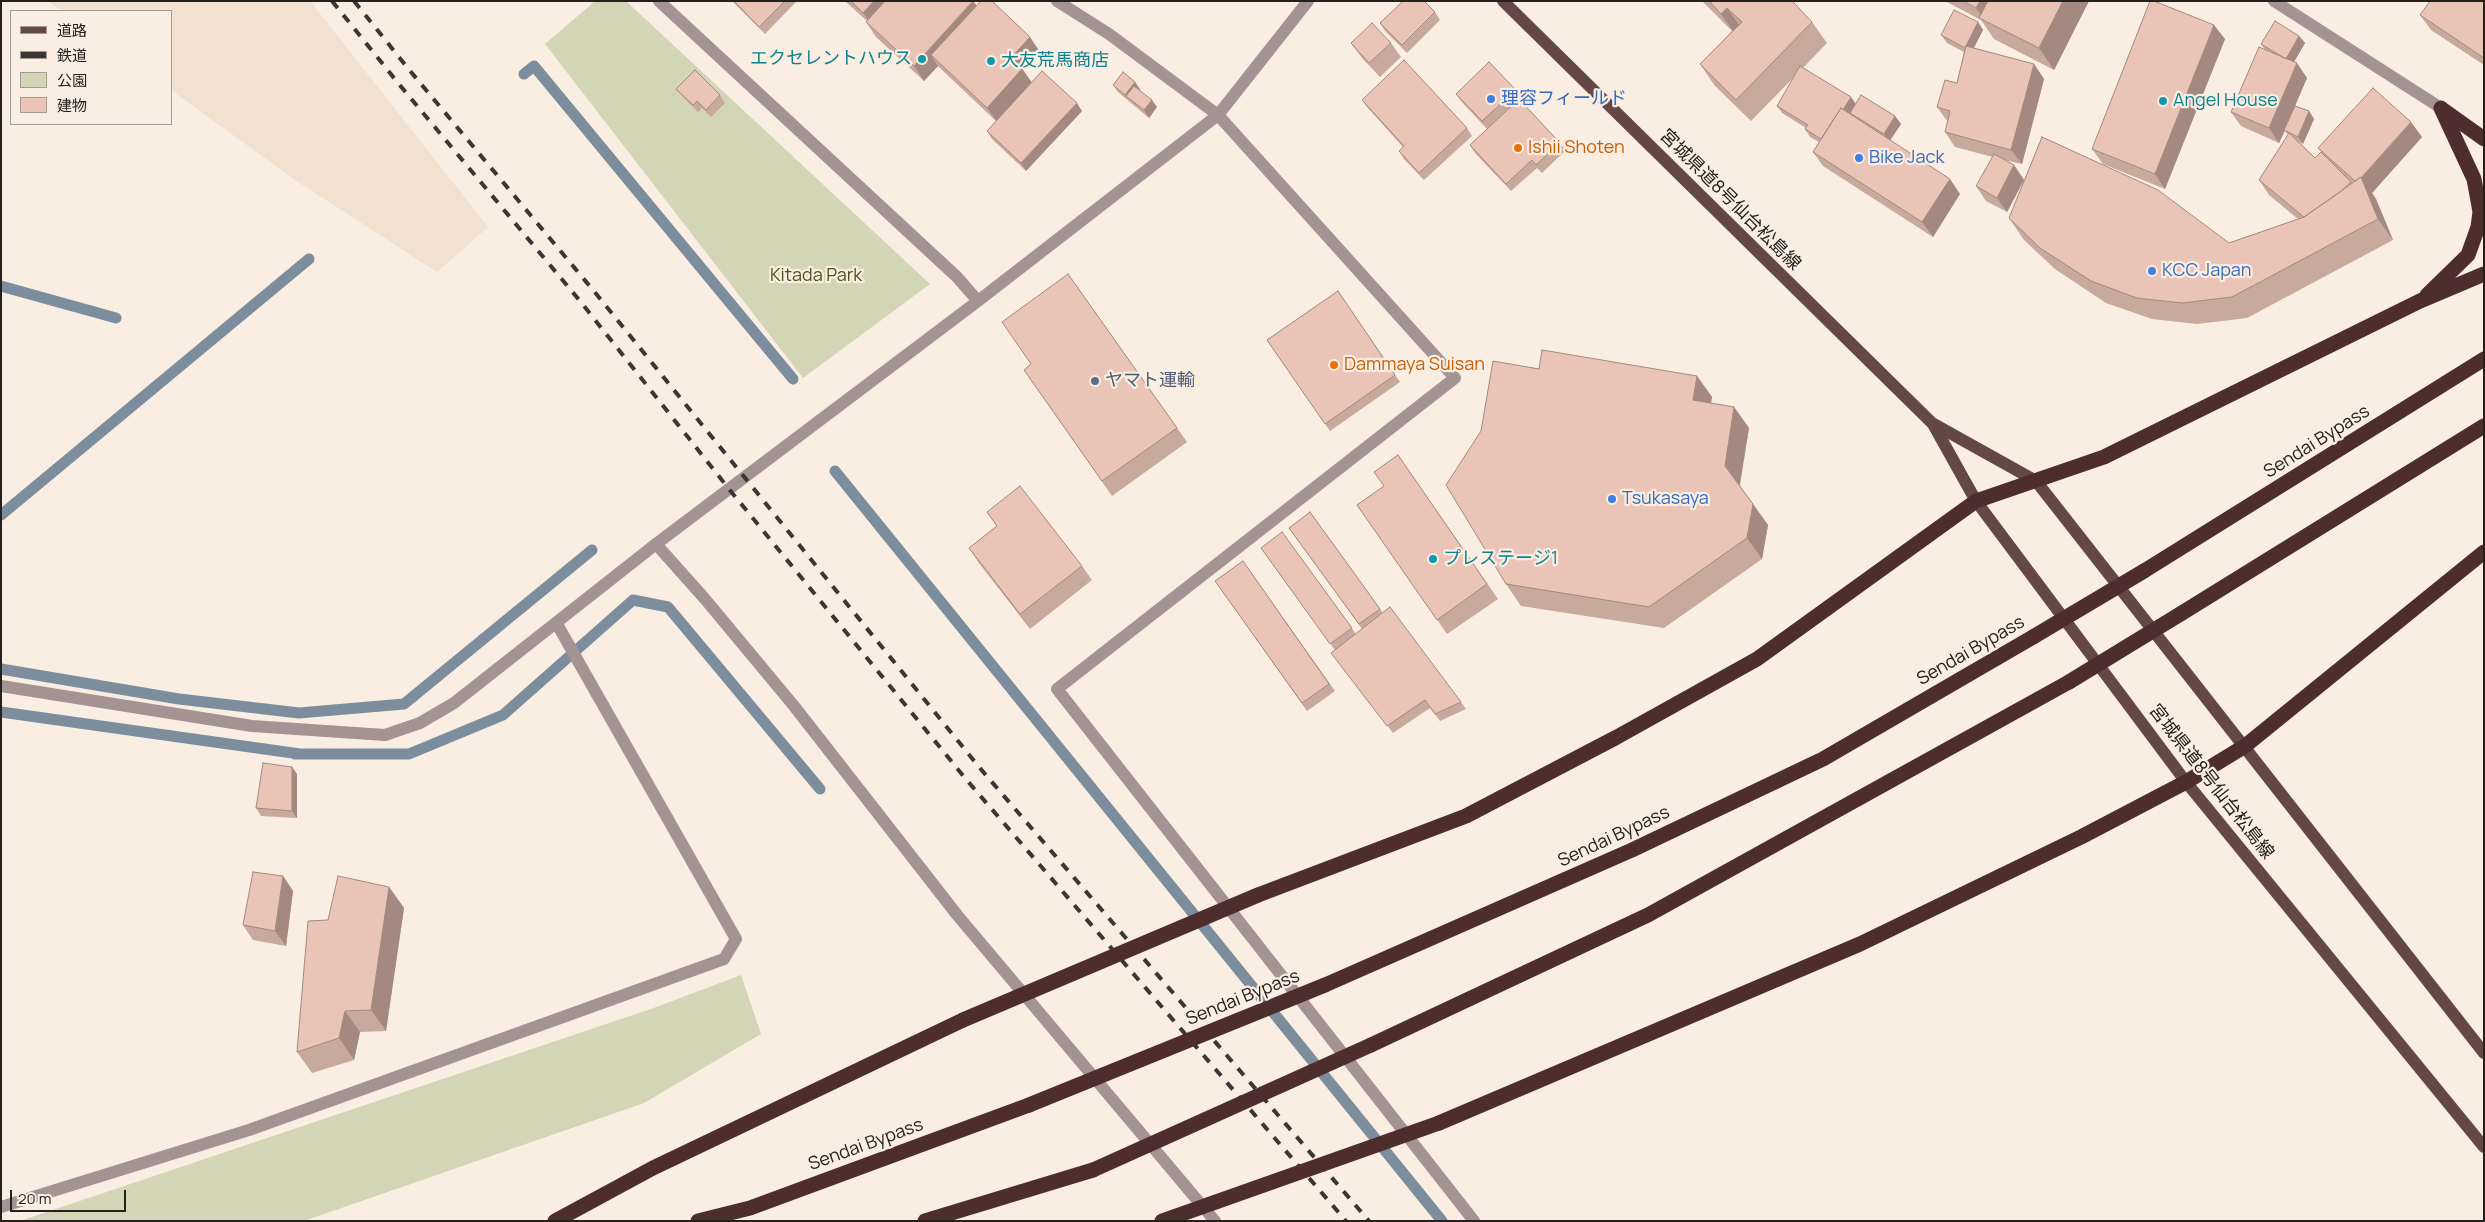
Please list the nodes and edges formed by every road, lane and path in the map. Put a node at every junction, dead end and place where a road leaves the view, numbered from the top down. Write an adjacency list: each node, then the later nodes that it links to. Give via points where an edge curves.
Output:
1 (659, 1): 10 (street, via 957,277)
2 (1057, 1): 7 (street, via 1109,34)
3 (1308, 1): 7 (street)
4 (1504, 1): 13 (main road, 宮城県道8号仙台松島線)
5 (2274, 1): 6 (street)
6 (2441, 108): 8 (highway); 11 (highway, via 2474,179 2480,212 2468,255)
7 (1218, 115): 10 (street); 31 (street, via 1454,378 1057,689)
8 (2484, 139)
9 (2484, 274): 11 (highway)
10 (978, 301): 17 (street)
11 (2420, 302): 15 (highway, via 2104,457)
12 (2484, 359): 27 (highway, Sendai Bypass, bridge, via 2144,571 1823,759 1632,850 1325,985 1029,1105 750,1208)
13 (1932, 423): 15 (main road, 宮城県道8号仙台松島線); 16 (main road, 宮城県道8号仙台松島線)
14 (2484, 426): 28 (highway, bridge, via 2069,682 1648,915 1372,1045 1093,1170)
15 (2036, 482): 16 (highway); 21 (main road, 宮城県道8号仙台松島線)
16 (1976, 502): 22 (main road, 宮城県道8号仙台松島線); 26 (highway, bridge, via 1757,659 1466,816 1258,895 962,1020 652,1168)
17 (656, 544): 19 (street); 30 (street, via 787,698 958,916)
18 (2484, 552): 21 (highway)
19 (557, 624): 20 (street, via 454,703 420,723 385,735 252,726); 25 (street, via 736,939 724,959 249,1130)
20 (1, 686)
21 (2245, 746): 22 (highway); 23 (main road, 宮城県道8号仙台松島線)
22 (2186, 782): 24 (main road, 宮城県道8号仙台松島線); 29 (highway, bridge, via 2081,837 1860,944 1439,1123)
23 (2484, 1053)
24 (2484, 1147)
25 (1, 1207)
26 (556, 1221)
27 (698, 1221)
28 (925, 1221)
29 (1162, 1221)
30 (1215, 1221)
31 (1474, 1221)

